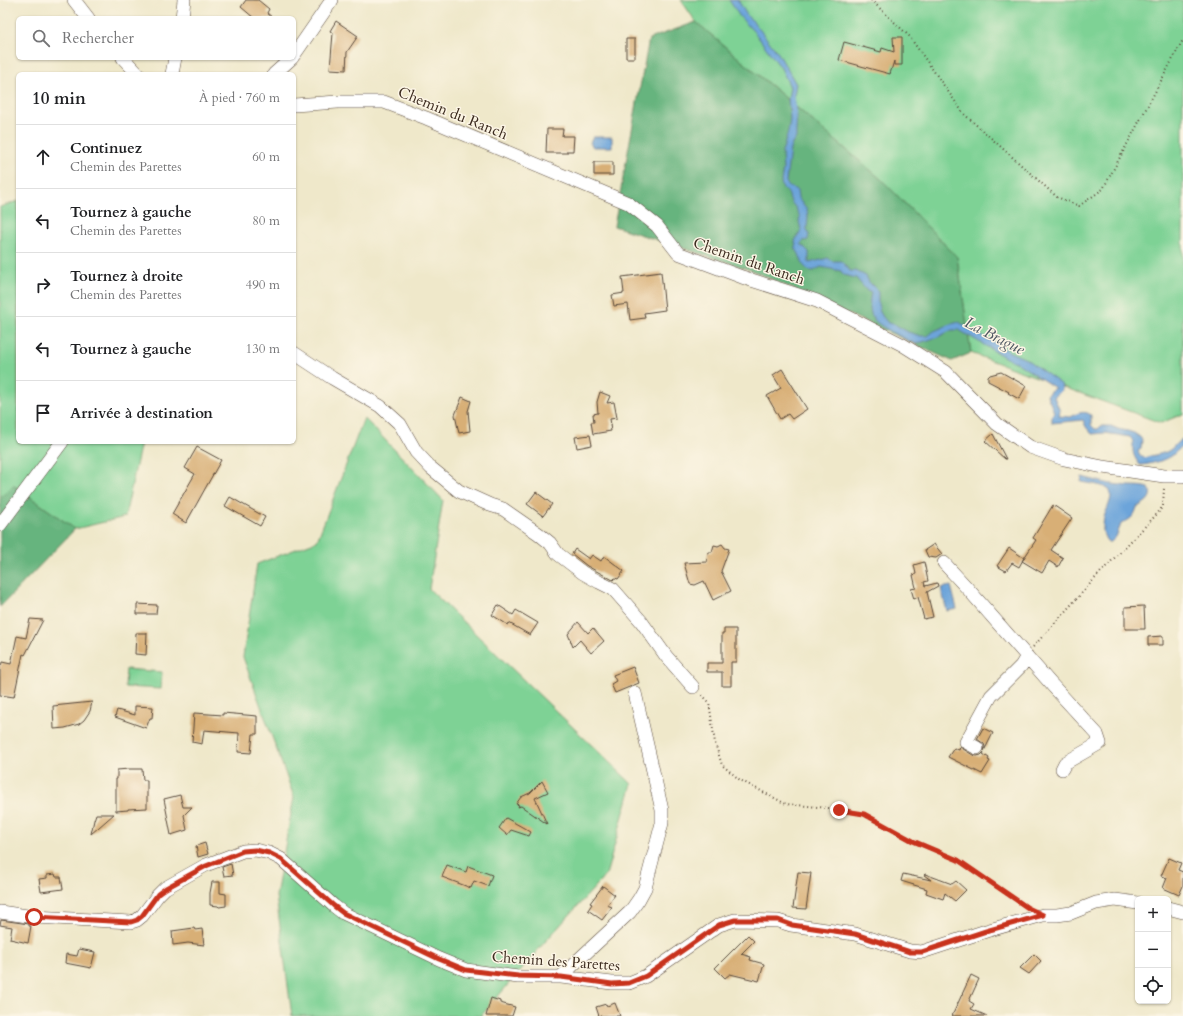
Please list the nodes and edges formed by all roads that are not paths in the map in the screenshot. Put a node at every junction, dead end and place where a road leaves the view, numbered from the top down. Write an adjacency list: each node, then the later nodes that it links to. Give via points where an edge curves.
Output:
1 (74, 0): 4 (street)
2 (184, 0): 5 (street)
3 (332, 0): 6 (street)
4 (86, 16)
5 (182, 16)
6 (296, 52)
7 (125, 60): 10 (street)
8 (175, 60): 11 (street)
9 (290, 60): 12 (street)
10 (136, 72)
11 (172, 72)
12 (276, 72)
13 (296, 105): 16 (street, Chemin du Ranch, via 384,102 426,118 628,203 657,226 678,253 816,301 903,345 946,372 997,424 1030,447 1064,459 1103,467 1164,476)
14 (296, 354): 20 (street, via 380,406 400,424 416,452 459,491 503,509 539,534 558,554 584,573 613,589)
15 (61, 444): 17 (street)
16 (1183, 476)
17 (0, 525)
18 (944, 563): 19 (street)
19 (1027, 656): 22 (street, via 1021,666 991,696 977,720 966,742); 23 (street, via 1096,734 1100,743 1065,763)
20 (693, 687)
21 (635, 693): 28 (street, via 662,810 662,823 645,888 630,912)
22 (977, 748)
23 (1062, 769)
24 (1135, 903): 28 (street, Chemin des Parettes, via 1115,900 1096,903 1071,913 1043,915 922,952 910,952 855,934 792,925 778,920 735,920 719,925 646,976 629,983 612,984)
25 (1171, 909): 27 (street)
26 (0, 912): 28 (street, Chemin des Parettes, via 34,917 131,922 142,916 158,894 166,888 206,866 243,851 255,850 281,859 343,913 439,959 466,970 518,976)
27 (1183, 912)
28 (561, 977)

